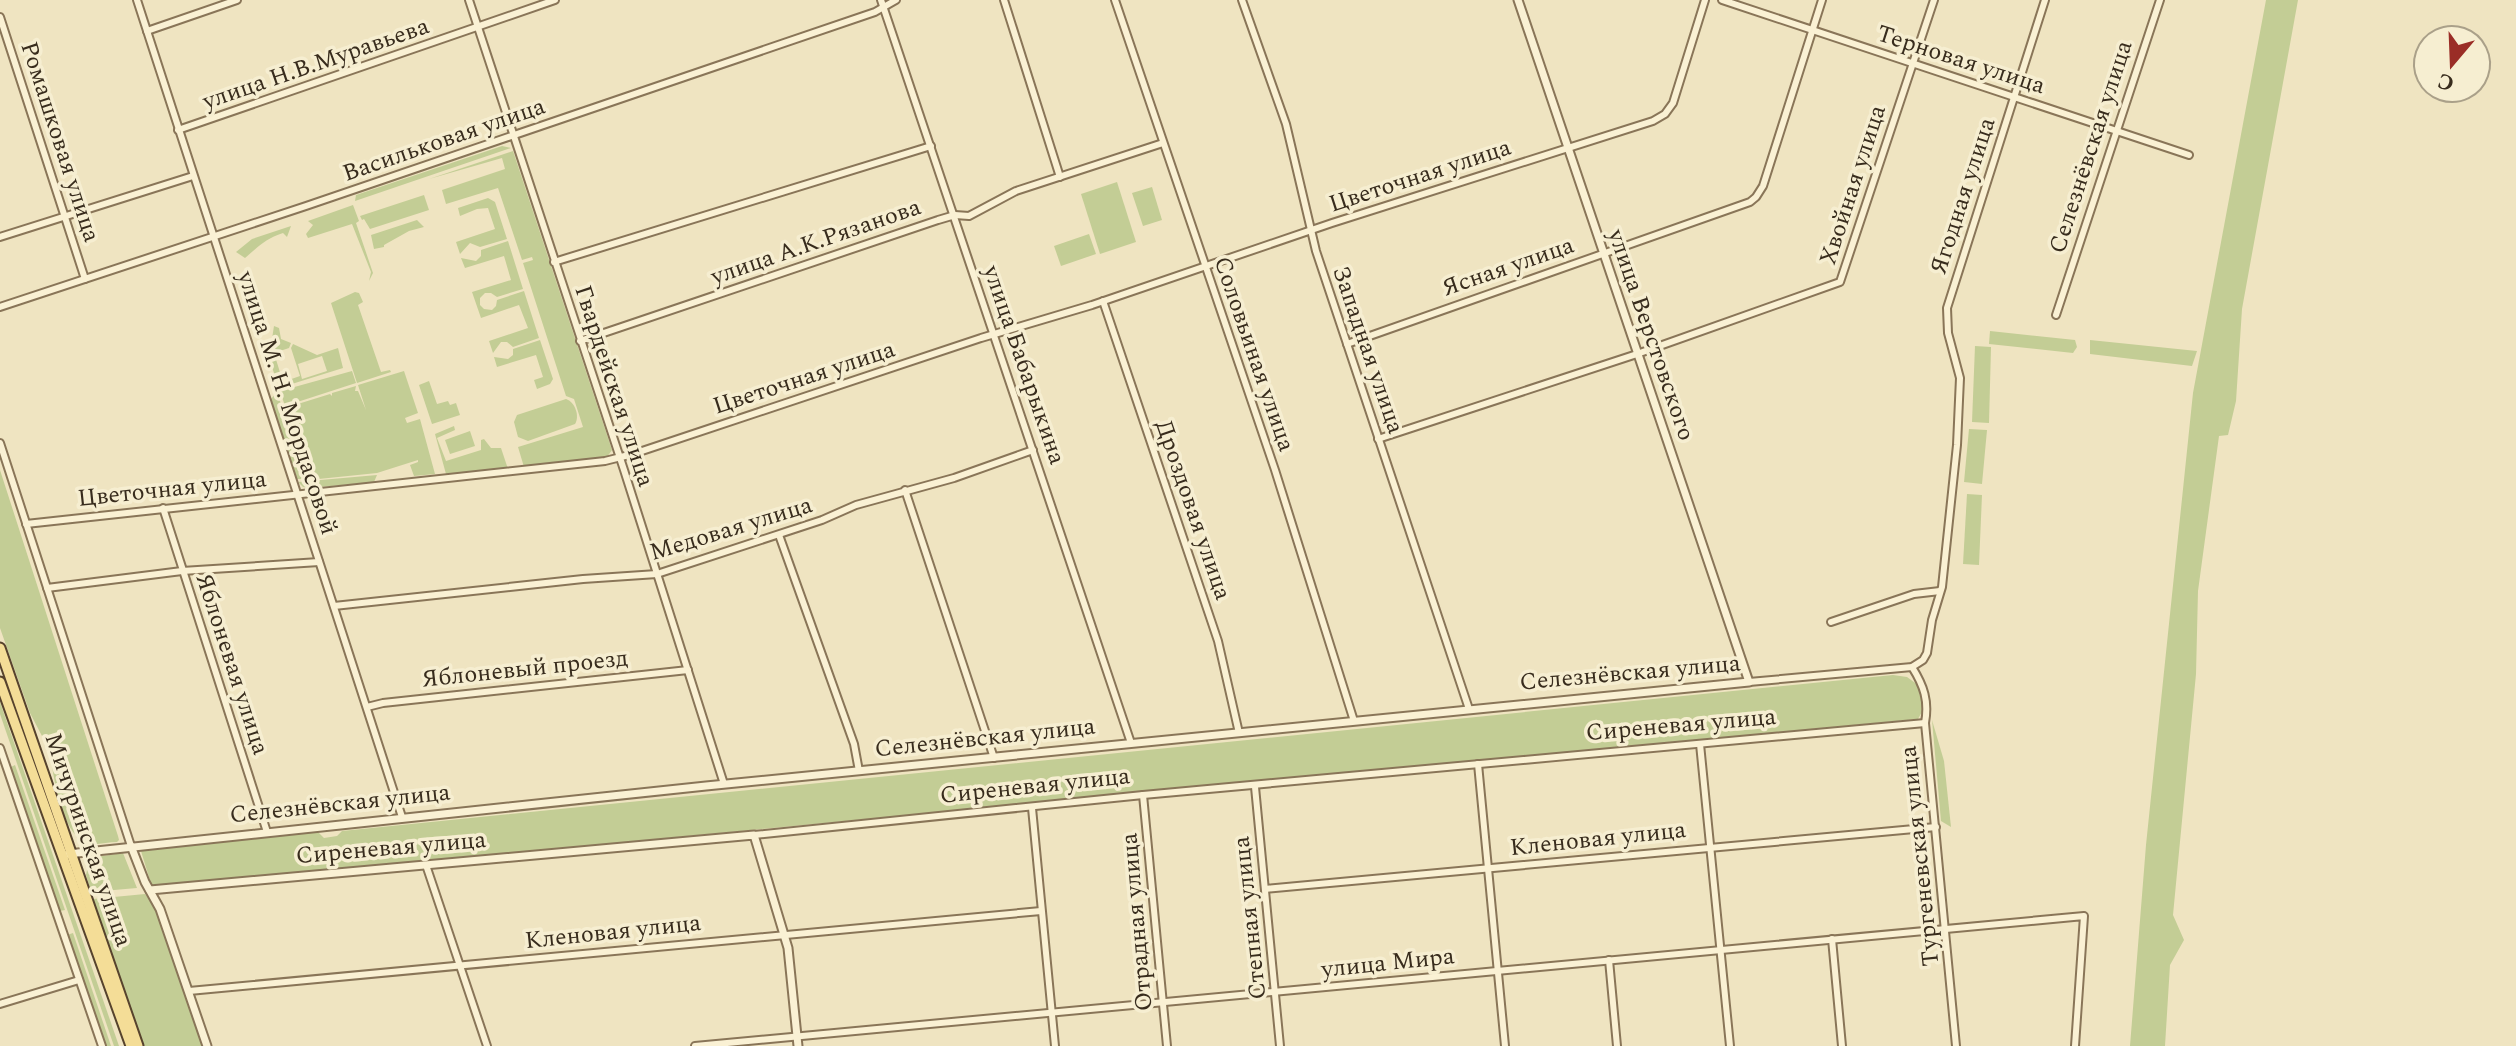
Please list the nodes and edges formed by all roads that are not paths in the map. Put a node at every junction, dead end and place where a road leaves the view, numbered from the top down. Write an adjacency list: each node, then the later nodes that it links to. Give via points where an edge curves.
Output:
1 (137, 0): 21 (street, улица М. Н. Мордасовой)
2 (237, 0): 21 (street)
3 (469, 0): 19 (street, Гвардейская улица)
4 (555, 0): 19 (street, улица Н.В.Муравьева)
5 (881, 0): 17 (street, улица Бабарыкина)
6 (896, 0): 17 (street, Васильковая улица)
7 (1004, 0): 32 (street)
8 (1115, 0): 27 (street, Соловьиная улица)
9 (1242, 0): 35 (street, Западная улица, via 1286,124)
10 (1518, 0): 29 (street, улица Верстовского)
11 (1705, 0): 29 (street, via 1678,92 1665,114)
12 (1722, 0): 20 (street, Терновая улица)
13 (1822, 0): 20 (street, Ясная улица)
14 (1934, 0): 22 (street, Хвойная улица)
15 (2045, 0): 23 (street, Ягодная улица)
16 (2160, 0): 25 (street, Селезнёвская улица)
17 (884, 9): 26 (street, Васильковая улица); 28 (street, улица Бабарыкина)
18 (0, 17): 34 (street, Ромашковая улица)
19 (477, 27): 24 (street, улица Н.В.Муравьева); 26 (street, Гвардейская улица)
20 (1813, 30): 22 (street, Терновая улица); 38 (street, Ясная улица, via 1756,197)
21 (147, 31): 24 (street, улица М. Н. Мордасовой)
22 (1912, 63): 23 (street, Терновая улица); 48 (street, Хвойная улица, via 1840,282)
23 (2014, 96): 25 (street, Терновая улица); 62 (street, Ягодная улица, via 1947,308 1960,378)
24 (178, 130): 31 (street, улица М. Н. Мордасовой)
25 (2118, 131): 30 (street, Терновая улица); 44 (street, Селезнёвская улица)
26 (513, 135): 37 (street, Васильковая улица); 39 (street, Гвардейская улица)
27 (1163, 143): 32 (street, улица А.К.Рязанова); 40 (street, Соловьиная улица)
28 (931, 146): 33 (street, улица Бабарыкина); 39 (street)
29 (1568, 148): 35 (street, Цветочная улица); 38 (street, улица Верстовского)
30 (2189, 155)
31 (193, 176): 34 (street); 37 (street, улица М. Н. Мордасовой)
32 (1060, 177): 33 (street, улица А.К.Рязанова, via 1016,191 969,216)
33 (955, 215): 45 (street, улица Бабарыкина); 46 (street, улица А.К.Рязанова)
34 (66, 217): 36 (street); 41 (street, Ромашковая улица)
35 (1310, 230): 40 (street, Цветочная улица); 47 (street, Западная улица)
36 (0, 237)
37 (213, 237): 41 (street, Васильковая улица); 54 (street, улица М. Н. Мордасовой)
38 (1602, 252): 47 (street, Ясная улица); 48 (street, улица Верстовского)
39 (554, 262): 46 (street, Гвардейская улица)
40 (1205, 265): 42 (street, Цветочная улица); 72 (street, Соловьиная улица)
41 (85, 279): 43 (street, Васильковая улица)
42 (1103, 301): 45 (street, Цветочная улица); 74 (street, Дроздовая улица, via 1218,641)
43 (0, 307)
44 (2056, 315)
45 (994, 335): 51 (street, улица Бабарыкина); 52 (street, Цветочная улица)
46 (580, 341): 52 (street, Гвардейская улица)
47 (1347, 344): 49 (street, Западная улица)
48 (1637, 354): 49 (street, Хвойная улица); 69 (street, улица Верстовского)
49 (1378, 439): 71 (street, Западная улица)
50 (0, 443): 56 (street)
51 (1033, 450): 53 (street, Медовая улица); 75 (street, улица Бабарыкина)
52 (619, 458): 54 (street, Цветочная улица); 60 (street, Гвардейская улица)
53 (905, 490): 57 (street, Медовая улица); 78 (street)
54 (297, 494): 55 (street, Цветочная улица); 58 (street, улица М. Н. Мордасовой)
55 (163, 508): 56 (street, Цветочная улица); 59 (street, Яблоневая улица)
56 (26, 524): 61 (street)
57 (779, 535): 60 (street, Медовая улица); 80 (street)
58 (319, 562): 59 (street); 63 (street, улица М. Н. Мордасовой)
59 (182, 571): 61 (street); 87 (street, Яблоневая улица)
60 (657, 574): 63 (street, Медовая улица); 67 (street, Гвардейская улица)
61 (47, 588): 89 (street)
62 (1940, 591): 64 (street, via 1914,594); 66 (street, Ягодная улица, via 1927,653)
63 (334, 606): 70 (street, улица М. Н. Мордасовой)
64 (1831, 622)
65 (0, 648): 91 (main road, Мичуринская улица)
66 (1912, 667): 69 (street, Селезнёвская улица); 73 (street, Тургеневская улица, via 1928,704)
67 (688, 670): 70 (street, Яблоневый проезд); 81 (street, Гвардейская улица)
68 (0, 682): 91 (main road, Мичуринская улица)
69 (1749, 682): 71 (street, Селезнёвская улица)
70 (367, 707): 85 (street, улица М. Н. Мордасовой)
71 (1469, 709): 72 (street, Селезнёвская улица)
72 (1354, 721): 74 (street, Селезнёвская улица)
73 (1925, 723): 76 (street, Сиреневая улица); 86 (street, Тургеневская улица)
74 (1239, 733): 75 (street, Селезнёвская улица)
75 (1131, 743): 78 (street, Селезнёвская улица)
76 (1700, 744): 79 (street, Сиреневая улица); 90 (street)
77 (0, 748): 104 (street)
78 (994, 758): 80 (street, Селезнёвская улица)
79 (1478, 764): 82 (street, Сиреневая улица); 93 (street)
80 (859, 771): 81 (street, Селезнёвская улица)
81 (724, 784): 85 (street, Селезнёвская улица)
82 (1255, 787): 83 (street, Сиреневая улица); 94 (street, Степная улица)
83 (1143, 795): 84 (street, Сиреневая улица); 107 (street, Отрадная улица)
84 (1032, 808): 88 (street, Сиреневая улица); 96 (street)
85 (402, 817): 87 (street, Селезнёвская улица)
86 (1936, 827): 90 (street, Кленовая улица); 97 (street, Тургеневская улица)
87 (267, 832): 89 (street, Селезнёвская улица)
88 (754, 835): 92 (street, Сиреневая улица); 98 (street)
89 (131, 846): 91 (street, Селезнёвская улица); 95 (street)
90 (1711, 847): 93 (street, Кленовая улица); 100 (street)
91 (67, 854): 112 (main road, Мичуринская улица); 113 (main road, Мичуринская улица)
92 (426, 865): 95 (street, Сиреневая улица); 102 (street)
93 (1487, 868): 94 (street, Кленовая улица); 103 (street)
94 (1265, 889): 106 (street, Степная улица)
95 (150, 890): 105 (street)
96 (1041, 911): 98 (street, Кленовая улица); 109 (street)
97 (1946, 928): 99 (street, улица Мира); 124 (street, Тургеневская улица); 125 (street, улица Мира, via 2084,916)
98 (785, 934): 102 (street, Кленовая улица); 110 (street)
99 (1832, 939): 100 (street, улица Мира); 123 (street)
100 (1721, 949): 101 (street, улица Мира); 122 (street)
101 (1609, 960): 103 (street, улица Мира); 121 (street)
102 (460, 965): 105 (street, Кленовая улица); 115 (street)
103 (1498, 970): 106 (street, улица Мира); 120 (street)
104 (79, 980): 108 (street); 111 (street)
105 (189, 991): 114 (street)
106 (1275, 992): 107 (street, улица Мира); 119 (street, Степная улица)
107 (1163, 1001): 109 (street, улица Мира); 118 (street, Отрадная улица)
108 (0, 1004)
109 (1052, 1013): 110 (street, улица Мира); 117 (street)
110 (797, 1041): 116 (street, улица Мира)
111 (102, 1046)
112 (131, 1046)
113 (138, 1046)
114 (207, 1046)
115 (487, 1046)
116 (695, 1046)
117 (1055, 1046)
118 (1167, 1046)
119 (1280, 1046)
120 (1505, 1046)
121 (1617, 1046)
122 (1730, 1046)
123 (1842, 1046)
124 (1956, 1046)
125 (2075, 1046)

